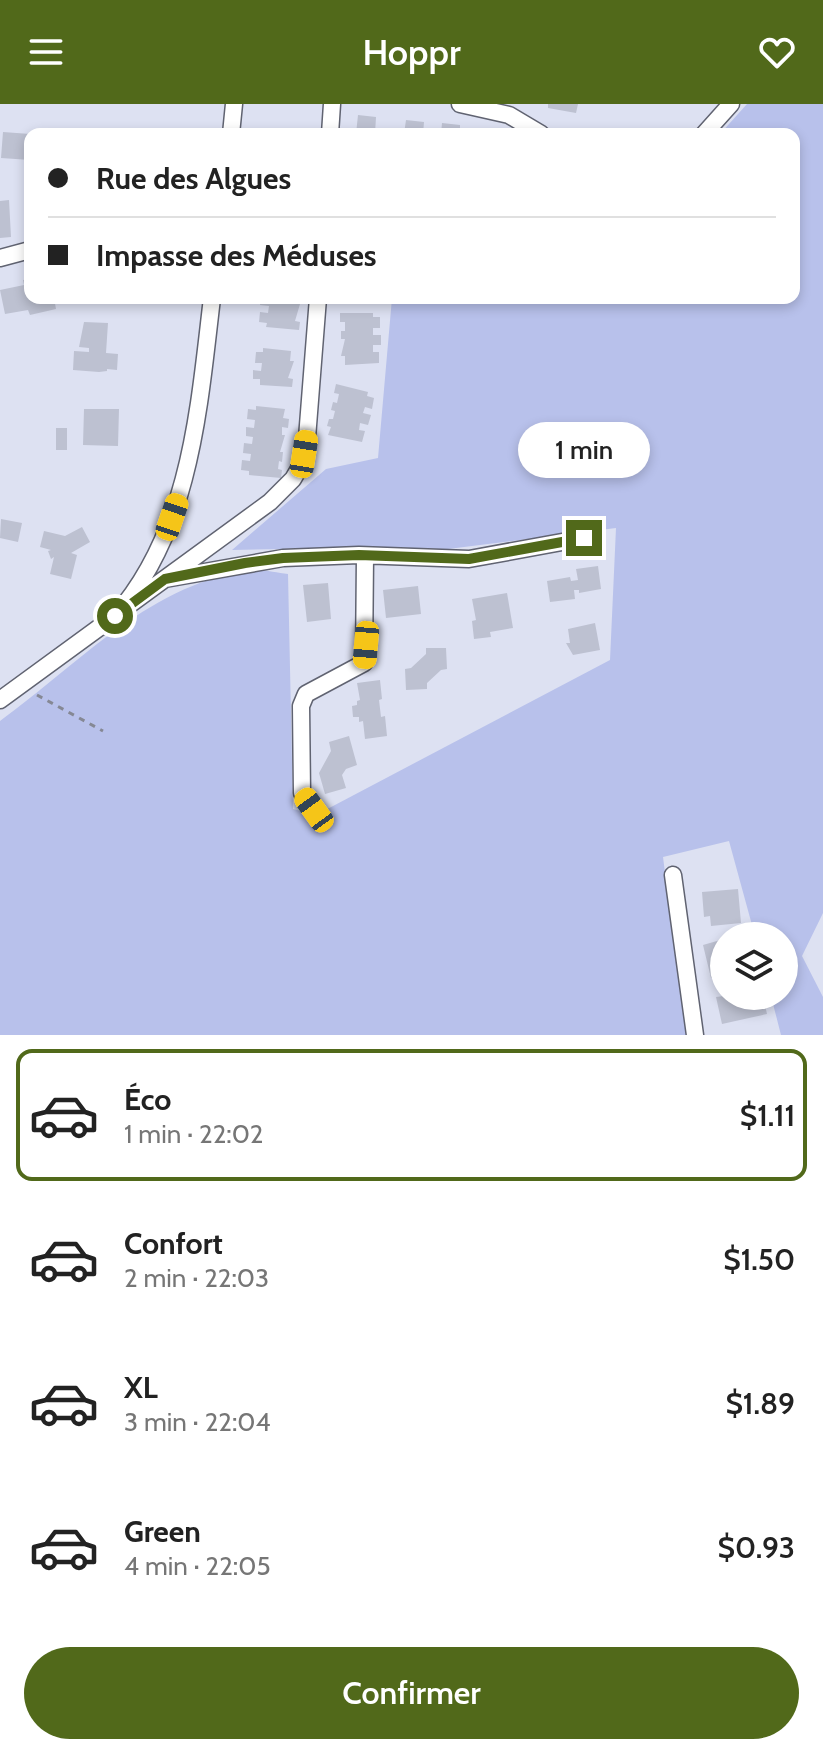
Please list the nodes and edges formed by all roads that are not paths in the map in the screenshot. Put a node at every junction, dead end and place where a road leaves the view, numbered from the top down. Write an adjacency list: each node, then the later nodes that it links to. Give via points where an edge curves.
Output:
1 (234, 104): 5 (street)
2 (332, 104): 6 (street)
3 (460, 104): 7 (street, via 509,115)
4 (731, 104): 8 (street)
5 (232, 128)
6 (330, 128)
7 (531, 128)
8 (709, 128)
9 (24, 252): 10 (street)
10 (0, 258)
11 (211, 304): 16 (street, via 195,432 182,487 152,560)
12 (318, 304): 15 (street, via 300,467 270,502)
13 (584, 538): 14 (street, via 469,559)
14 (365, 556): 15 (street, via 283,558); 18 (street, via 364,663 306,694 301,706 302,793)
15 (165, 579): 16 (street)
16 (115, 616): 17 (street)
17 (0, 700)
18 (314, 810)
19 (673, 875): 20 (street)
20 (695, 1035)

